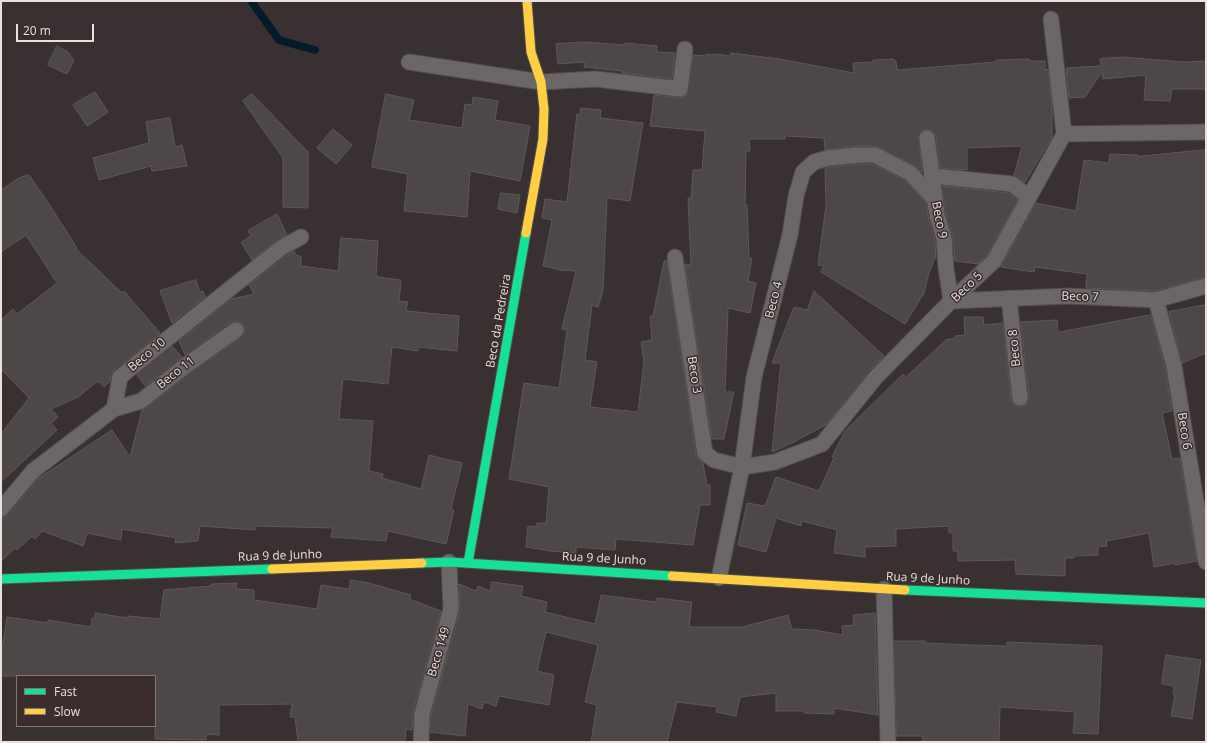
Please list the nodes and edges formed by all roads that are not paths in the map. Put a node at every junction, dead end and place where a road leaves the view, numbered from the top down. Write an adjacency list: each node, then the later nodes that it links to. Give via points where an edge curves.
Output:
1 (527, 1): 5 (street, Beco da Pedreira, via 531,52)
2 (1051, 19): 7 (lane)
3 (686, 49): 5 (lane, via 680,89 596,79)
4 (410, 62): 5 (lane)
5 (541, 82): 25 (street, Beco da Pedreira, via 544,109 543,139)
6 (1206, 132): 7 (lane)
7 (1064, 134): 10 (lane, Beco 5)
8 (927, 138): 9 (lane, Beco 9)
9 (932, 176): 10 (lane, via 1012,184); 11 (lane, Beco 9)
10 (1029, 197): 17 (lane, Beco 5, via 994,261)
11 (935, 200): 17 (lane, Beco 9, via 944,239); 21 (lane, Beco 4, via 910,173 876,155 828,158 814,162 803,172 796,196 790,235 754,377)
12 (301, 237): 20 (lane, Beco 10, via 281,248 120,377)
13 (675, 257): 21 (lane, Beco 3, via 705,453 714,460)
14 (1206, 286): 16 (lane, Beco 7)
15 (1009, 298): 16 (lane, Beco 7, via 1068,296); 17 (lane, Beco 7); 19 (lane, Beco 8)
16 (1156, 300): 24 (lane, Beco 6, via 1174,366)
17 (951, 301): 21 (lane, Beco 5, via 876,377 822,444 775,462)
18 (236, 330): 20 (lane, Beco 11, via 141,401)
19 (1020, 398)
20 (114, 409): 22 (lane, via 33,471)
21 (742, 467): 26 (lane, Beco 4)
22 (1, 509)
23 (449, 562): 25 (street, Rua 9 de Junho); 27 (street, Rua 9 de Junho); 30 (lane, Beco 149, via 451,609 422,714)
24 (1206, 562)
25 (468, 563): 26 (street, Rua 9 de Junho)
26 (718, 578): 28 (street, Rua 9 de Junho)
27 (1, 579)
28 (884, 589): 29 (street, Rua 9 de Junho); 31 (lane)
29 (1206, 603)
30 (421, 742)
31 (888, 742)

